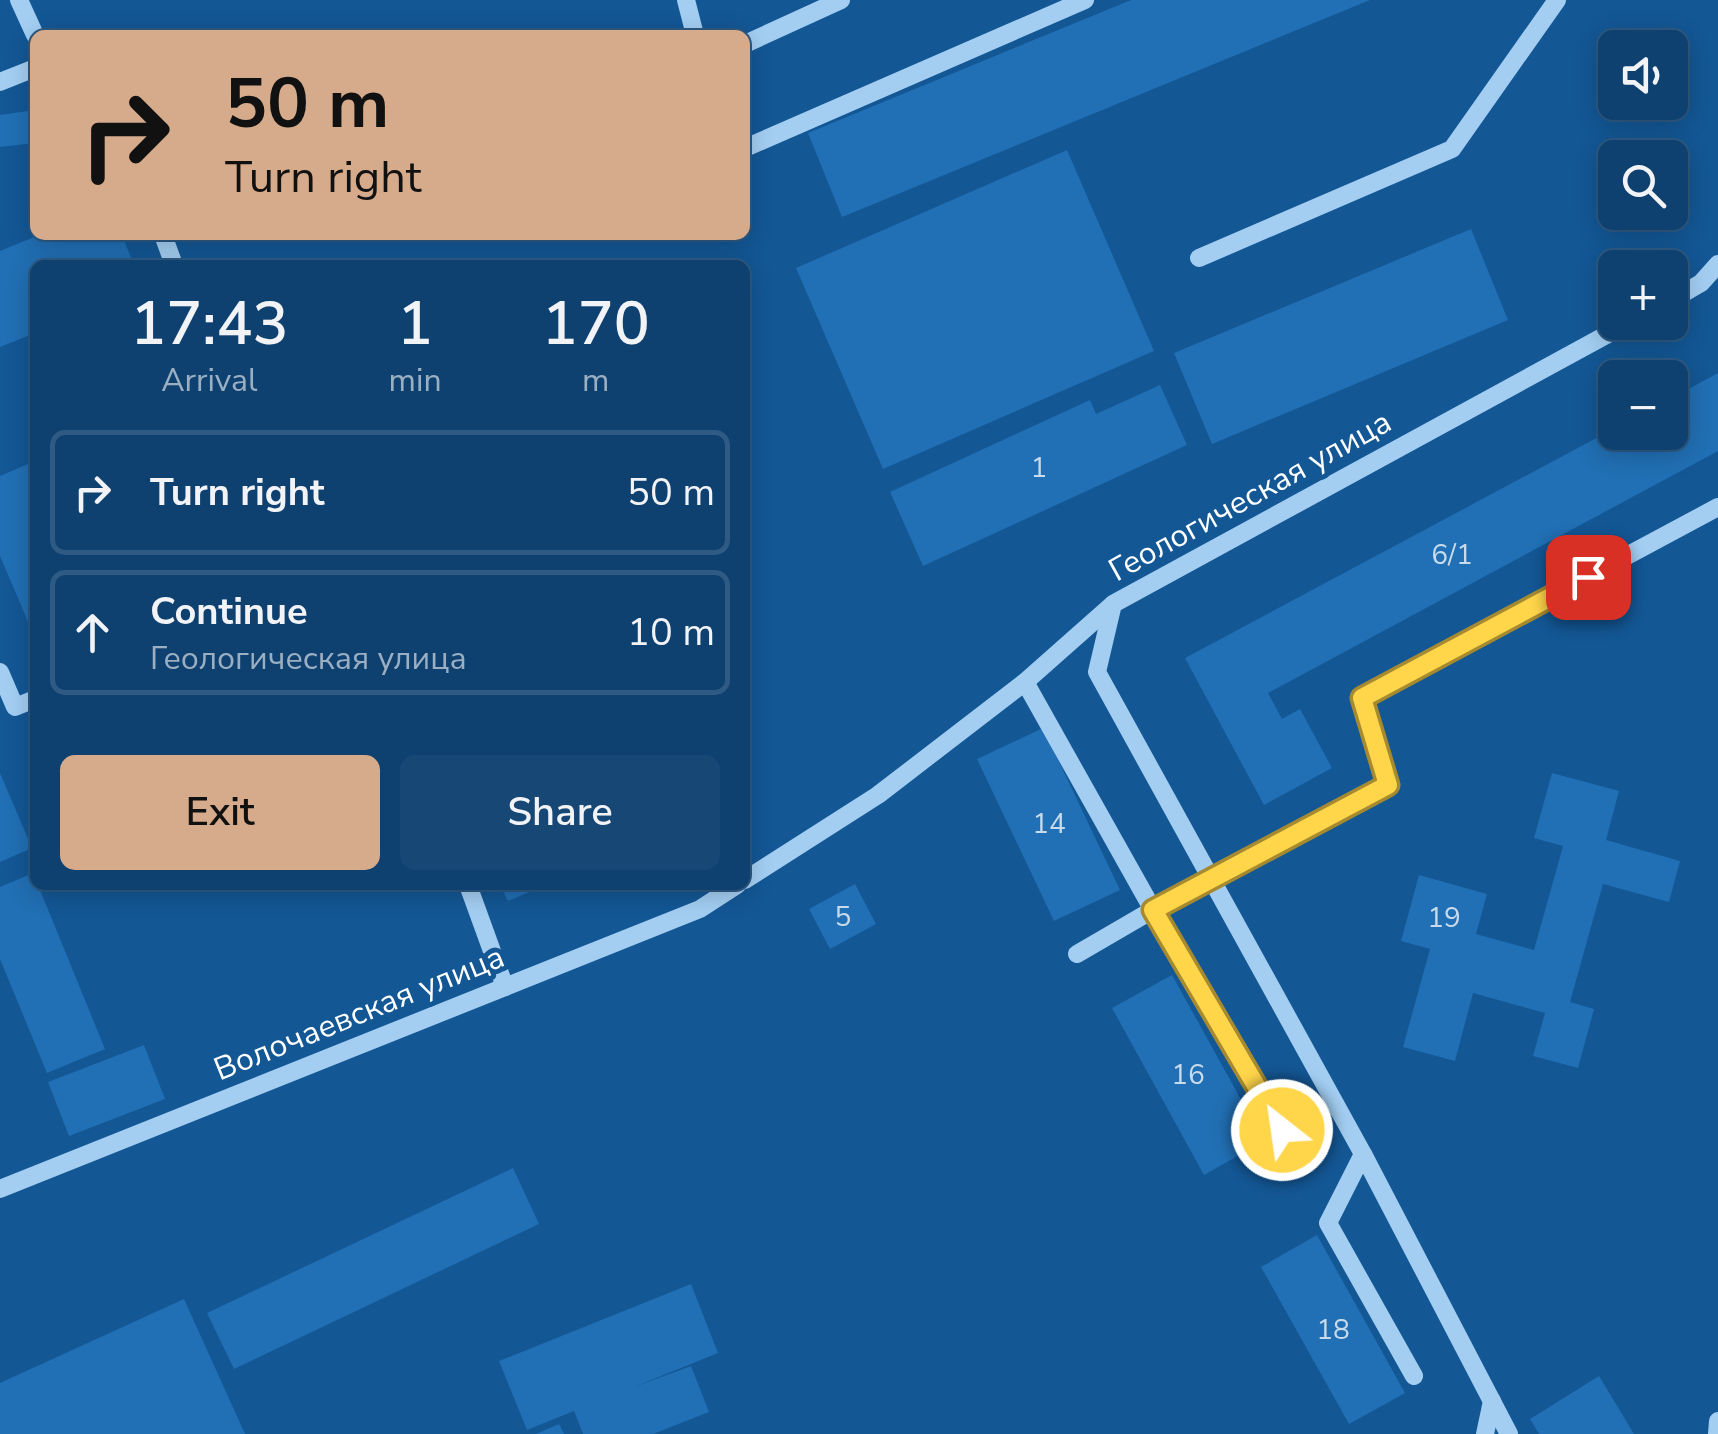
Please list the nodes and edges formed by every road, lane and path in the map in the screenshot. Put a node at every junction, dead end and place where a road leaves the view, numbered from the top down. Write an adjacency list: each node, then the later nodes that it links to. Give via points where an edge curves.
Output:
1 (20, 0): 6 (street)
2 (686, 0): 7 (street)
3 (841, 0): 8 (street)
4 (1084, 0): 11 (street)
5 (1557, 0): 12 (street, via 1452,150)
6 (33, 30)
7 (694, 30)
8 (750, 42)
9 (30, 70): 10 (street)
10 (0, 82)
11 (750, 146)
12 (1198, 258)
13 (1718, 264): 14 (street)
14 (1702, 284): 15 (street); 16 (street)
15 (1688, 291)
16 (1718, 294)
17 (1598, 339): 19 (street, Геологическая улица)
18 (1718, 507): 23 (street, via 1362,698 1388,785)
19 (1112, 604): 21 (street); 23 (street, Геологическая улица, via 1097,672)
20 (0, 672): 22 (street, via 14,707)
21 (1025, 682): 24 (street, via 878,796); 27 (street)
22 (30, 701)
23 (1211, 876): 27 (street); 31 (street, Геологическая улица)
24 (750, 877)
25 (470, 890): 29 (street)
26 (729, 890): 29 (street, Волочаевская улица, via 700,908)
27 (1153, 910): 28 (street); 30 (street)
28 (1077, 954)
29 (505, 987): 32 (street, Волочаевская улица)
30 (1282, 1130)
31 (1363, 1154): 33 (street, via 1328,1223); 34 (street, Геологическая улица)
32 (0, 1188)
33 (1414, 1376)
34 (1492, 1400): 36 (street); 37 (street, Геологическая улица)
35 (1718, 1421): 38 (street)
36 (1485, 1434)
37 (1509, 1434)
38 (1717, 1434)

